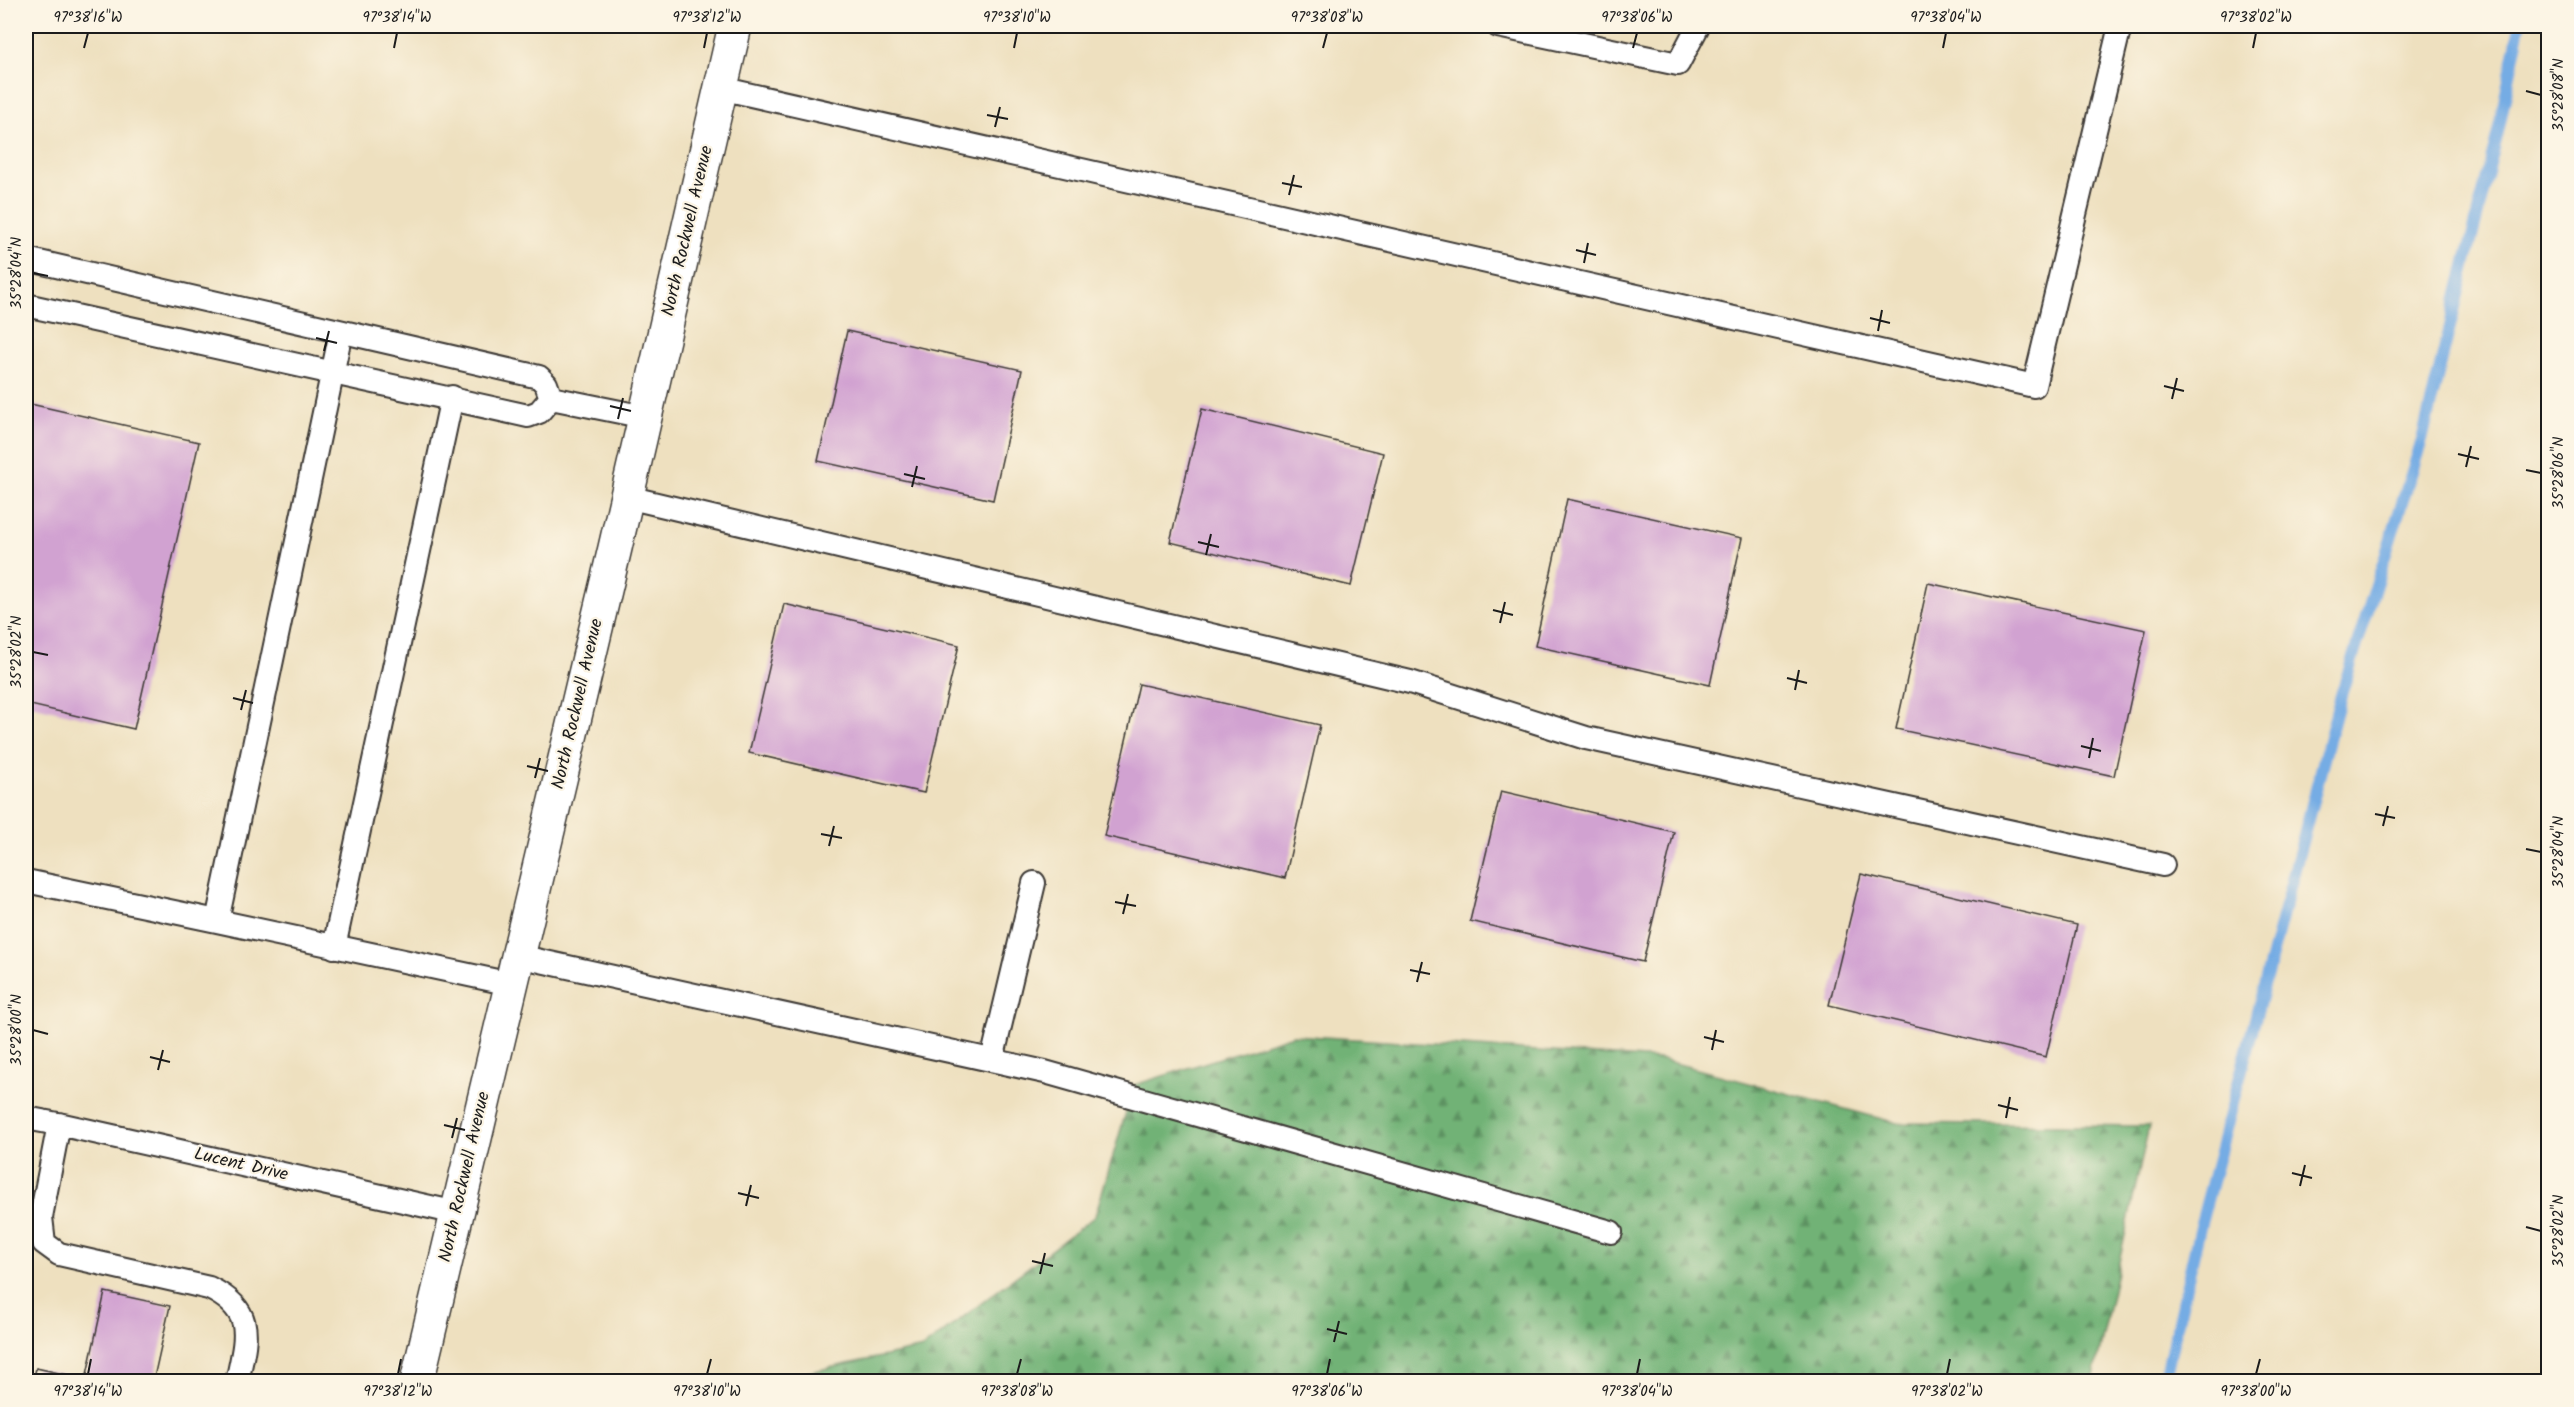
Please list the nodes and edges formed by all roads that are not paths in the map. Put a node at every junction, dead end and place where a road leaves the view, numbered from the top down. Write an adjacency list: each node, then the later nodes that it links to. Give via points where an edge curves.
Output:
1 (735, 26): 5 (main road, North Rockwell Avenue)
2 (1498, 26): 3 (lane, via 1678,64)
3 (1698, 26)
4 (2120, 26): 5 (lane, via 2034,386)
5 (720, 88): 12 (main road, North Rockwell Avenue)
6 (26, 259): 8 (lane)
7 (26, 305): 9 (lane)
8 (341, 332): 9 (lane); 11 (lane, via 539,378)
9 (333, 371): 10 (lane); 17 (lane)
10 (452, 398): 11 (lane, via 528,416 539,412); 18 (lane)
11 (551, 398): 12 (lane)
12 (645, 417): 13 (main road, North Rockwell Avenue)
13 (627, 497): 14 (lane, via 1410,682 1586,738); 19 (main road, North Rockwell Avenue)
14 (2163, 866)
15 (26, 881): 17 (lane)
16 (1034, 883): 20 (lane)
17 (217, 921): 18 (lane)
18 (334, 947): 19 (lane)
19 (514, 970): 20 (lane); 23 (main road, North Rockwell Avenue)
20 (992, 1060): 24 (lane)
21 (26, 1118): 22 (lane, Lucent Drive)
22 (58, 1124): 23 (lane, Lucent Drive); 25 (lane, via 40,1217 44,1244 59,1254 209,1288 229,1298 247,1334)
23 (457, 1213): 26 (main road, North Rockwell Avenue)
24 (1611, 1232)
25 (237, 1382)
26 (417, 1382)

